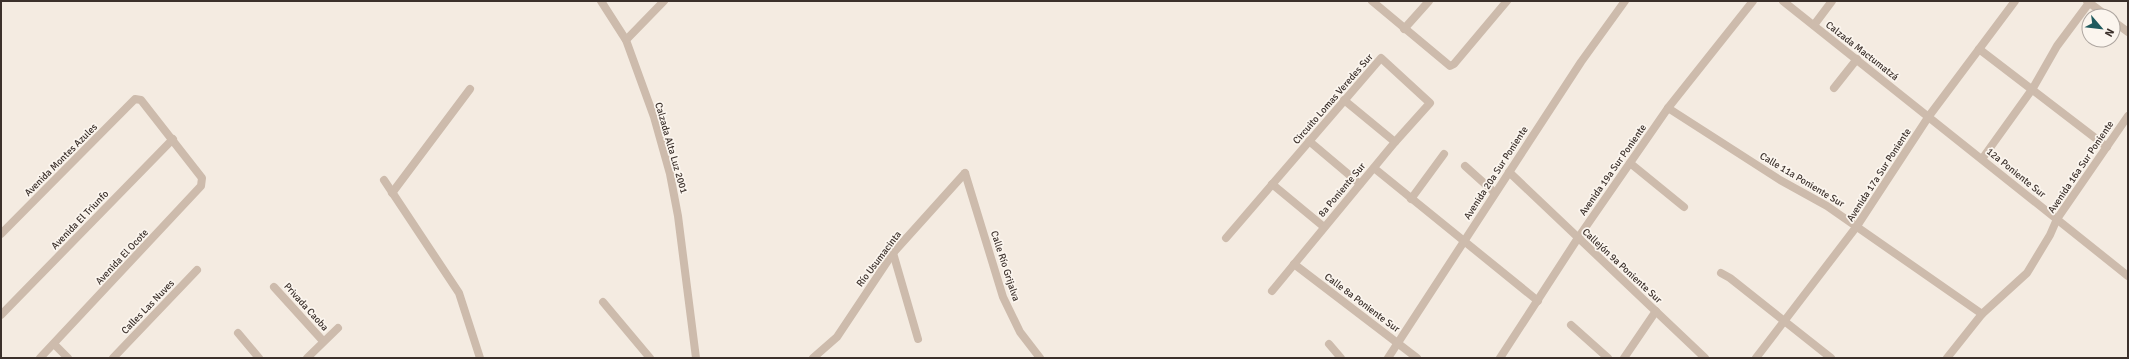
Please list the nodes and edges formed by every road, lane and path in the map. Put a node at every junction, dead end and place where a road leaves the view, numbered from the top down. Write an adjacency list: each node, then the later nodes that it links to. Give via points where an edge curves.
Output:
1 (601, 1): 15 (street, Calzada Alta Luz 2001)
2 (664, 1): 15 (street)
3 (1372, 1): 14 (street)
4 (1429, 1): 14 (street)
5 (1507, 1): 14 (street, via 1450,66)
6 (1625, 1): 35 (street, Avenida 20a Sur Poniente)
7 (1753, 1): 23 (street, Avenida 19a Sur Poniente)
8 (1783, 1): 13 (street, Calzada Mactumatzá)
9 (1832, 1): 13 (street)
10 (2015, 1): 16 (street, Avenida 17a Sur Poniente)
11 (2088, 2): 12 (street); 19 (street, via 2057,46)
12 (2096, 8)
13 (1814, 26): 17 (street, Calzada Mactumatzá)
14 (1404, 29)
15 (626, 40): 81 (street, Calzada Alta Luz 2001, via 654,117 670,174 678,216)
16 (1979, 49): 19 (street); 24 (street, Avenida 17a Sur Poniente)
17 (1857, 59): 18 (street); 24 (street, Calzada Mactumatzá)
18 (1834, 88)
19 (2033, 88): 29 (street); 31 (street)
20 (470, 89): 40 (street)
21 (1344, 100): 22 (street, Circuito Lomas Veredes Sur, via 1381,58); 27 (street, Circuito Lomas Veredes Sur); 28 (street)
22 (1430, 103): 28 (street, 8a Poniente Sur)
23 (1668, 108): 32 (street, Avenida 19a Sur Poniente); 45 (street, Calle 11a Poniente Sur)
24 (1929, 116): 31 (street, 12a Poniente Sur); 45 (street, Avenida 17a Sur Poniente)
25 (2128, 116): 29 (street, Avenida 16a Sur Poniente)
26 (172, 139): 47 (street, Avenida Montes Azules, via 141,100 135,99); 62 (street, Avenida El Triunfo); 70 (street, Avenida El Ocote, via 203,182)
27 (1309, 141): 38 (street, Circuito Lomas Veredes Sur); 39 (street)
28 (1395, 142): 34 (street, 8a Poniente Sur)
29 (2108, 147): 44 (street, Avenida 16a Sur Poniente)
30 (1444, 154): 42 (street)
31 (1982, 159): 44 (street, 12a Poniente Sur)
32 (1630, 163): 43 (street); 49 (street, Avenida 19a Sur Poniente)
33 (1465, 166): 41 (street)
34 (1374, 168): 39 (street, 8a Poniente Sur); 42 (street)
35 (1508, 172): 41 (street, Avenida 20a Sur Poniente); 49 (street, Callejón 9a Poniente Sur)
36 (965, 173): 51 (street, Río Usumacinta); 83 (street, Calle Río Grijalva, via 1003,297 1020,332)
37 (384, 180): 40 (street)
38 (1272, 184): 46 (street); 48 (street, Circuito Lomas Veredes Sur)
39 (1360, 184): 46 (street, 8a Poniente Sur)
40 (392, 192): 79 (street, via 459,293)
41 (1495, 193): 50 (street, Avenida 20a Sur Poniente)
42 (1411, 199): 50 (street)
43 (1684, 207)
44 (2057, 219): 55 (street, 12a Poniente Sur); 61 (street, Avenida 16a Sur Poniente, via 2027,273)
45 (1857, 226): 61 (street, Calle 11a Poniente Sur, via 1891,253); 63 (street, Avenida 17a Sur Poniente)
46 (1324, 227): 52 (street, 8a Poniente Sur)
47 (1, 234)
48 (1226, 238)
49 (1578, 238): 58 (street, Avenida 19a Sur Poniente); 60 (street, Callejón 9a Poniente Sur)
50 (1464, 240): 58 (street); 69 (street, Avenida 20a Sur Poniente)
51 (894, 253): 67 (street); 82 (street, Río Usumacinta, via 837,336)
52 (1294, 264): 57 (street, 8a Poniente Sur); 69 (street, Calle 8a Poniente Sur)
53 (197, 270): 72 (street, Calles Las Nuves)
54 (1721, 274): 63 (street)
55 (2128, 276)
56 (274, 287): 68 (street, Privada Caoba)
57 (1272, 291)
58 (1538, 301): 87 (street, Avenida 19a Sur Poniente)
59 (603, 302): 80 (street)
60 (1656, 311): 89 (street); 90 (street, Callejón 9a Poniente Sur)
61 (1982, 314): 93 (street, Avenida 16a Sur Poniente)
62 (1, 315)
63 (1785, 321): 91 (street, Avenida 17a Sur Poniente); 92 (street)
64 (1571, 325): 88 (street)
65 (338, 328): 68 (street)
66 (238, 333): 77 (street)
67 (918, 339)
68 (324, 341): 78 (street)
69 (1398, 343): 85 (street, Avenida 20a Sur Poniente); 86 (street, Calle 8a Poniente Sur)
70 (54, 344): 73 (street, Avenida El Ocote); 74 (street)
71 (1328, 344): 84 (street)
72 (119, 351): 75 (street, Calles Las Nuves); 76 (street)
73 (40, 358)
74 (68, 358)
75 (113, 358)
76 (126, 358)
77 (259, 358)
78 (307, 358)
79 (480, 358)
80 (650, 358)
81 (696, 358)
82 (813, 358)
83 (1040, 358)
84 (1341, 358)
85 (1388, 358)
86 (1417, 358)
87 (1500, 358)
88 (1608, 358)
89 (1624, 358)
90 (1705, 358)
91 (1756, 358)
92 (1831, 358)
93 (1947, 358)

